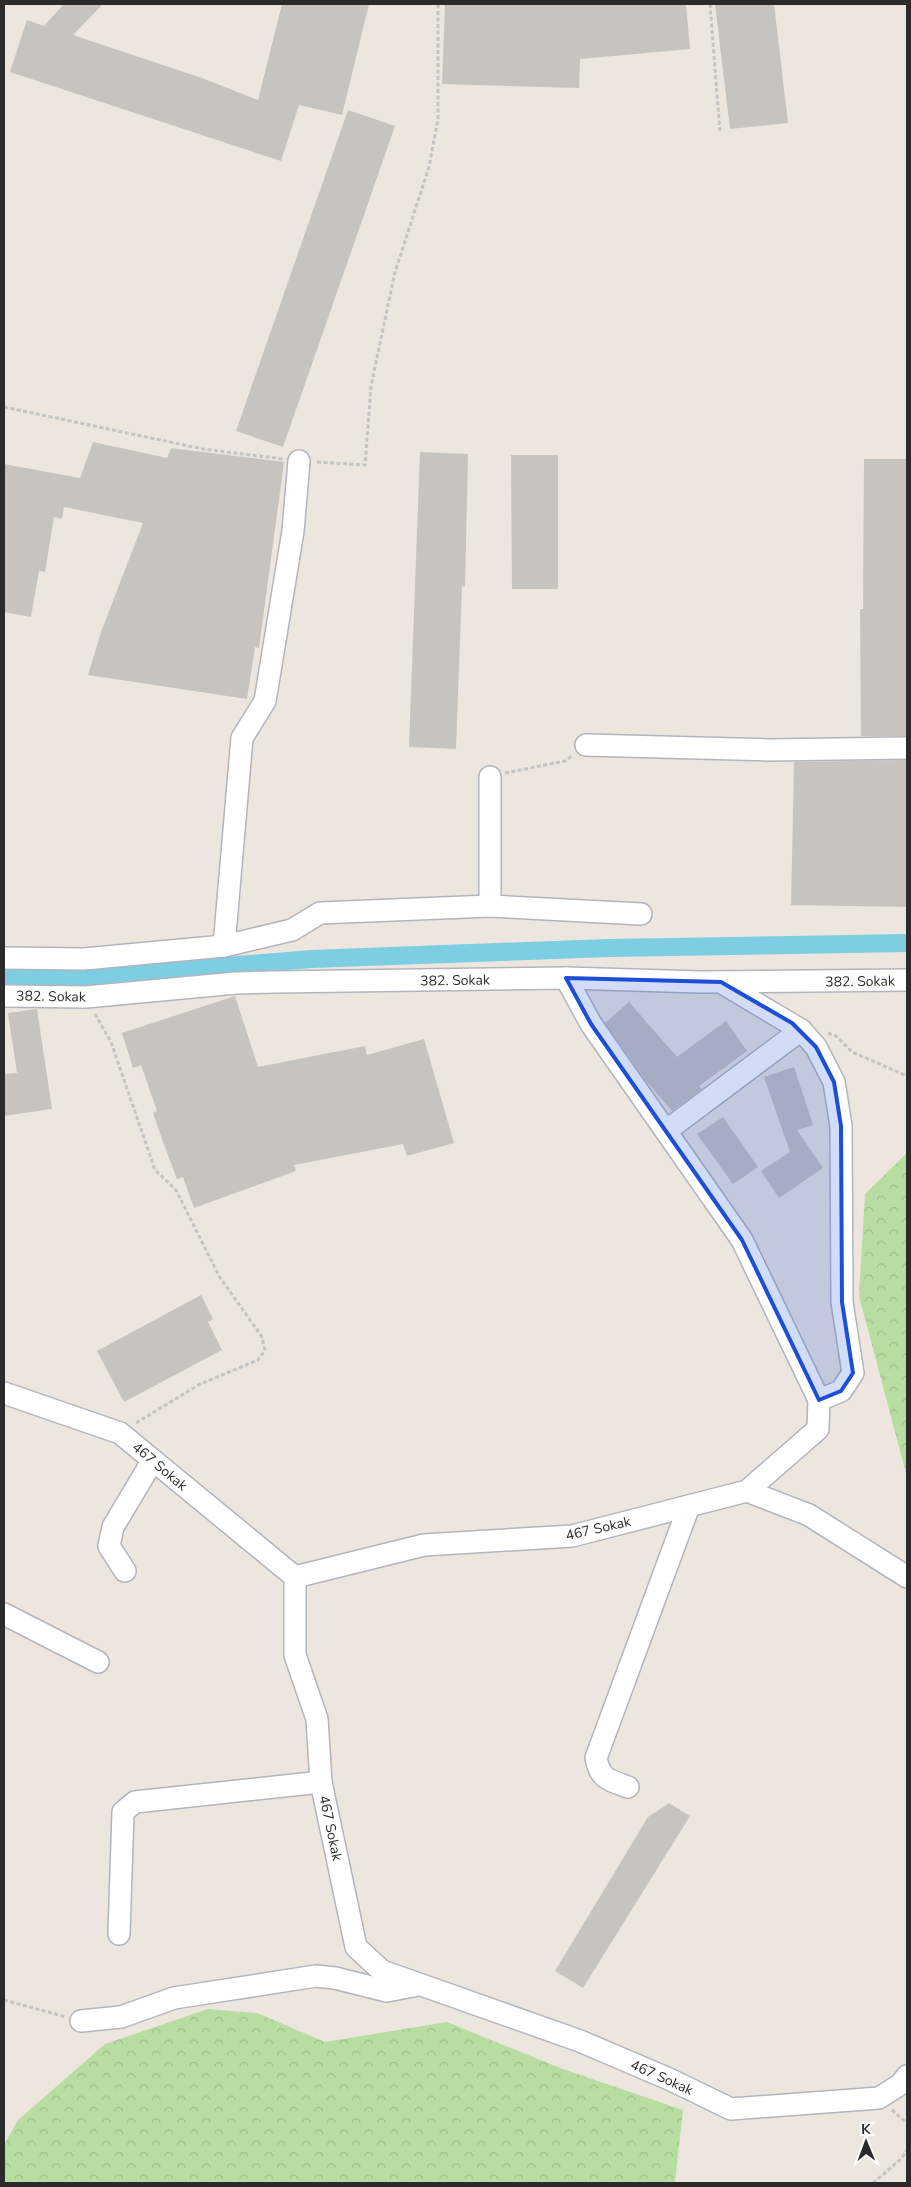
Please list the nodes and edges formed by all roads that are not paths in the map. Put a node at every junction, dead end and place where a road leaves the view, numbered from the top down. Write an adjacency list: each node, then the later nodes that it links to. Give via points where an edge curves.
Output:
1 (299, 461): 7 (street, via 293,531 265,701 242,738)
2 (586, 745): 3 (street, via 770,750)
3 (907, 748)
4 (490, 777): 5 (street)
5 (490, 906): 6 (street); 7 (street, via 320,914 292,930)
6 (642, 914)
7 (224, 946): 8 (street, via 84,959)
8 (4, 958)
9 (566, 978): 11 (street, 382. Sokak); 12 (street, 382. Sokak, via 236,983 86,997); 14 (street, via 591,1024)
10 (907, 980): 11 (street, 382. Sokak)
11 (721, 982): 13 (street)
12 (4, 996)
13 (801, 1030): 14 (street); 16 (street, via 816,1047 834,1082 841,1126 842,1302 853,1373 841,1391)
14 (666, 1131): 16 (street, via 742,1240)
15 (4, 1393): 17 (street, 467 Sokak, via 120,1433)
16 (819, 1400): 18 (street, 467 Sokak, via 818,1429)
17 (153, 1460): 20 (street, via 113,1527 109,1546); 21 (street, 467 Sokak)
18 (747, 1491): 19 (street, 467 Sokak); 22 (street, via 809,1515)
19 (688, 1506): 21 (street, 467 Sokak, via 572,1536 424,1545); 26 (street, via 596,1758 598,1770 609,1781)
20 (125, 1571)
21 (295, 1577): 25 (street, 467 Sokak, via 295,1655 317,1719)
22 (907, 1577)
23 (4, 1614): 24 (street)
24 (98, 1662)
25 (321, 1782): 27 (street, via 135,1802 123,1812); 28 (street, 467 Sokak, via 356,1947 382,1971)
26 (628, 1787)
27 (119, 1934)
28 (418, 1984): 29 (street, via 387,1991 316,1976 174,1998 121,2017); 30 (street, 467 Sokak, via 580,2041 731,2109 879,2098 901,2084)
29 (81, 2021)
30 (907, 2076)

